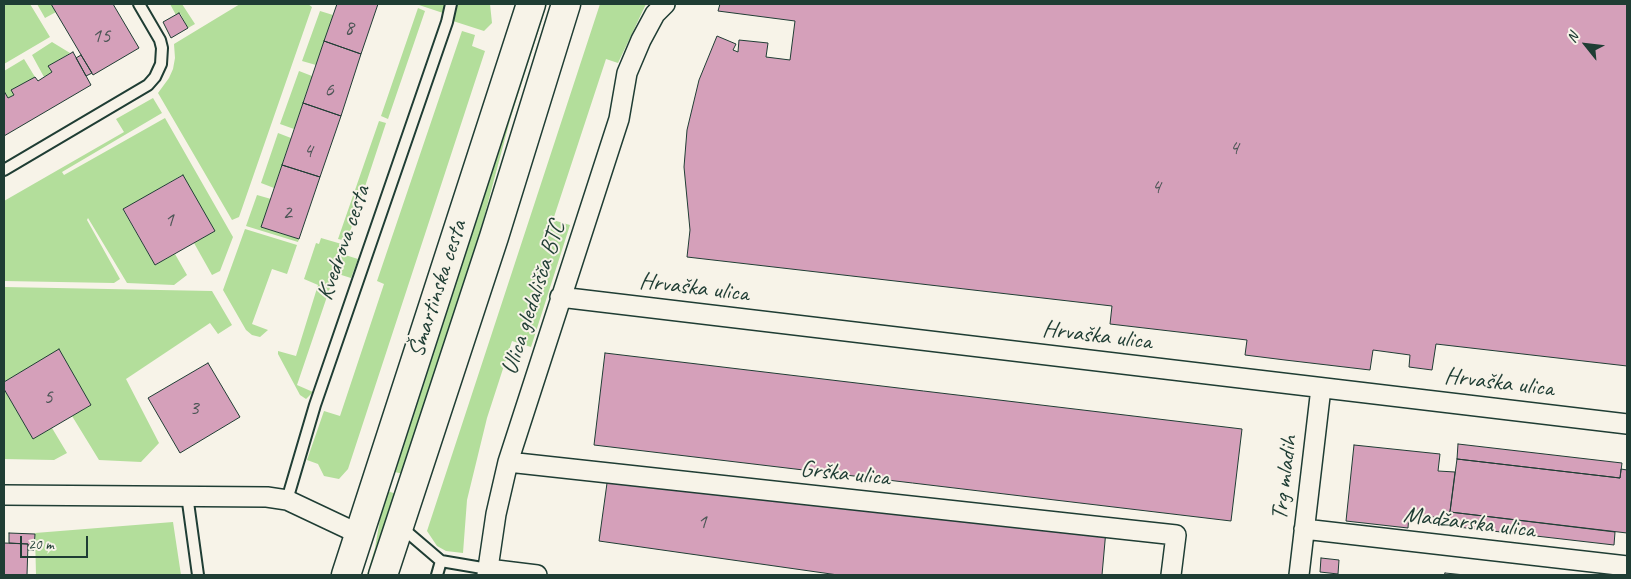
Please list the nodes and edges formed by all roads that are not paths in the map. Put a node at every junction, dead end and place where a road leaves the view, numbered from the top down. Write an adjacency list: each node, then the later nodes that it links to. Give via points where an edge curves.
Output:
1 (139, 4): 6 (lane, via 162,48 161,64 148,86)
2 (451, 4): 13 (lane, Kvedrova cesta, via 315,405)
3 (530, 4): 16 (main road, Šmartinska cesta)
4 (566, 4): 14 (main road, Šmartinska cesta)
5 (665, 4): 7 (street, Ulica gledališča BTC, via 655,14 627,73 619,119 621,139)
6 (4, 170)
7 (560, 297): 8 (street, Hrvaška ulica); 10 (street, Ulica gledališča BTC)
8 (1321, 388): 9 (street, Hrvaška ulica); 15 (street, Trg mladih)
9 (1627, 424)
10 (508, 462): 19 (street, Ulica gledališča BTC, via 496,514); 25 (street, Grška ulica, via 1176,535)
11 (4, 495): 12 (street)
12 (187, 495): 13 (street); 20 (lane)
13 (287, 500): 16 (street)
14 (399, 525): 17 (lane); 22 (main road, Šmartinska cesta)
15 (1304, 529): 18 (street, Madžarska ulica); 26 (street, Trg mladih)
16 (359, 534): 21 (main road, Šmartinska cesta)
17 (441, 561): 19 (lane); 23 (lane)
18 (1627, 566)
19 (488, 572): 24 (street)
20 (198, 575)
21 (346, 575)
22 (383, 575)
23 (437, 575)
24 (537, 575)
25 (1171, 575)
26 (1299, 575)

